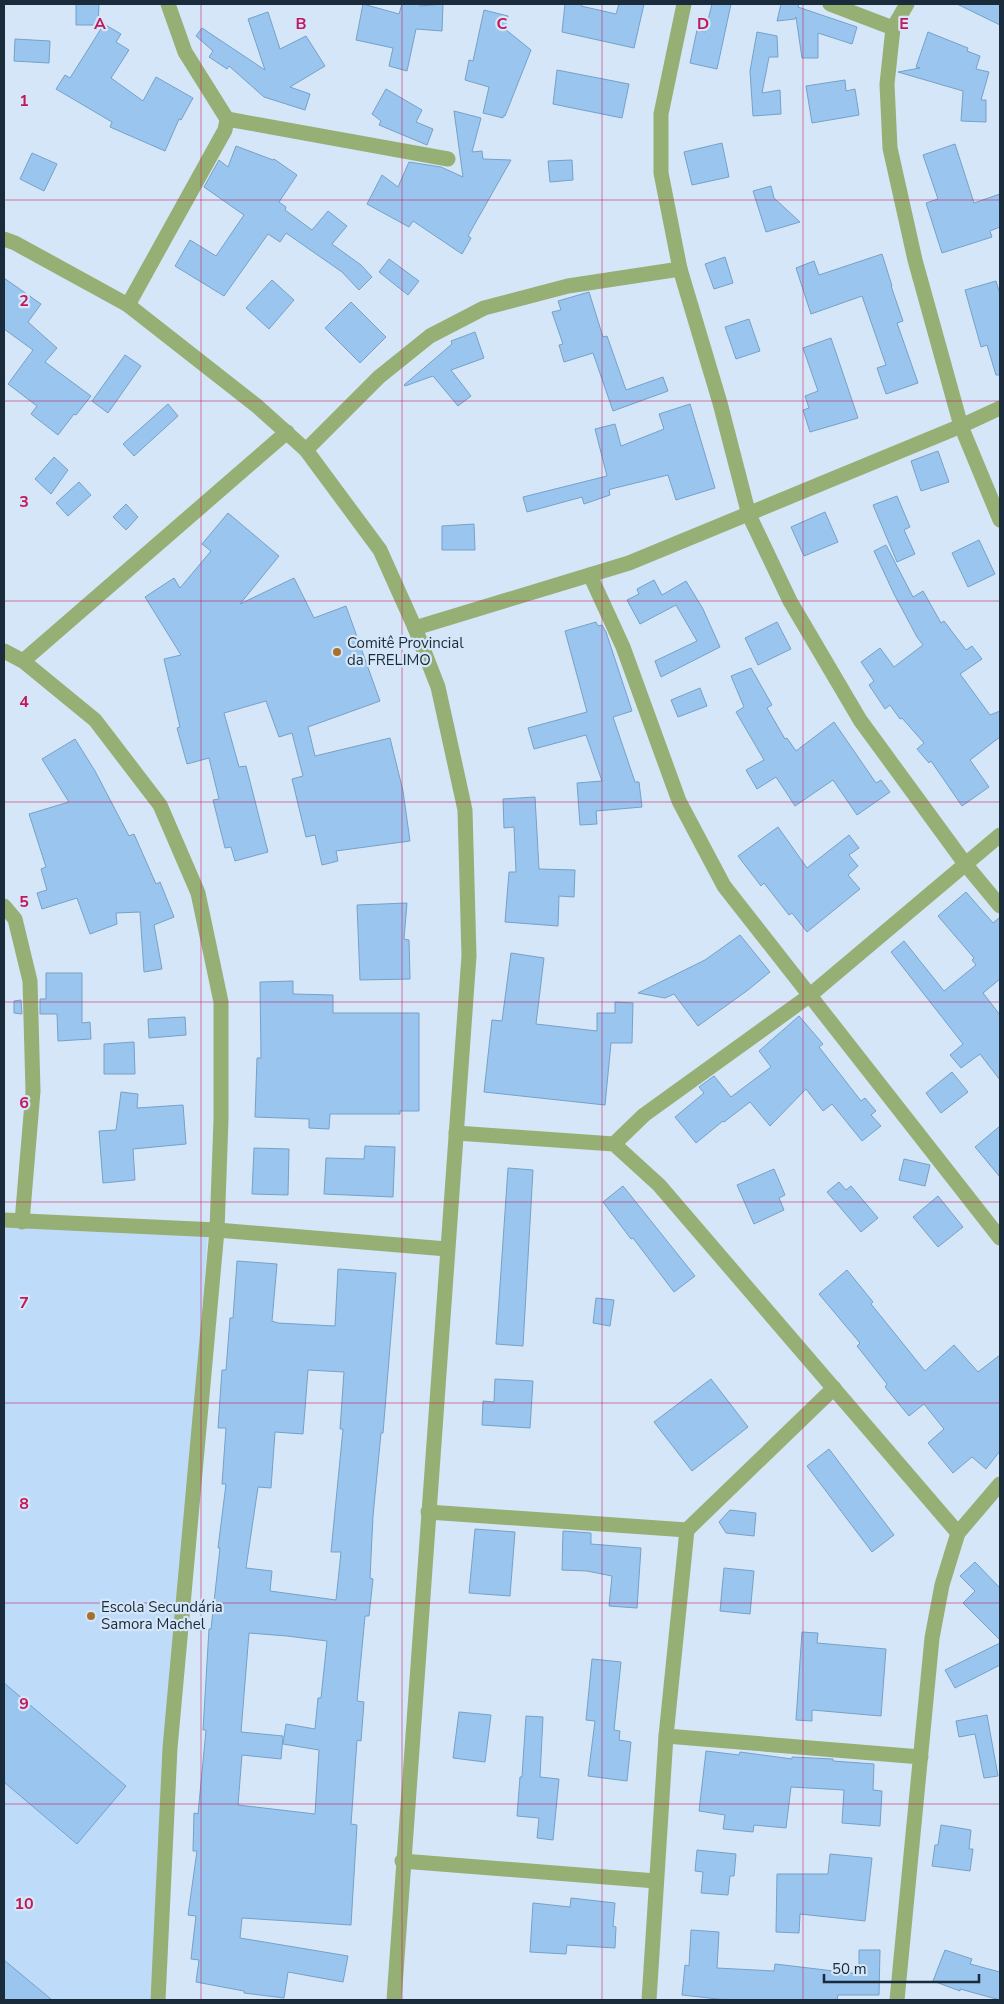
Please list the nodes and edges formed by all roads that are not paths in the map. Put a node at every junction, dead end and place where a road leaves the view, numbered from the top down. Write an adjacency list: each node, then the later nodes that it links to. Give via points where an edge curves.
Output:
1 (168, 4): 6 (street, via 185,52)
2 (684, 4): 9 (street, via 661,114 661,173)
3 (830, 4): 5 (street)
4 (908, 4): 5 (street)
5 (893, 28): 12 (street, via 887,84 890,148 915,260)
6 (227, 118): 7 (street); 10 (street, via 225,130)
7 (448, 159)
8 (4, 239): 10 (street)
9 (680, 269): 14 (street, via 568,286 484,308 430,336 379,377); 15 (street, via 720,403)
10 (128, 305): 13 (street)
11 (1000, 408): 12 (street)
12 (961, 426): 15 (street); 16 (street)
13 (286, 432): 14 (street); 20 (street)
14 (306, 450): 18 (street, via 380,550)
15 (748, 515): 17 (street, via 629,563); 22 (street, via 790,601 860,720)
16 (1000, 520)
17 (590, 575): 18 (street); 25 (street, via 623,647 679,801 724,886)
18 (415, 628): 26 (street, via 438,686 465,810 469,956)
19 (4, 651): 20 (street)
20 (23, 661): 30 (street, via 95,720 160,805 198,893 222,1002)
21 (1000, 834): 22 (street)
22 (966, 865): 24 (street); 25 (street)
23 (4, 906): 29 (street, via 15,919 30,982 33,1091)
24 (1000, 906)
25 (809, 996): 27 (street, via 644,1115); 31 (street)
26 (456, 1133): 27 (street); 32 (street)
27 (614, 1144): 33 (street, via 659,1185)
28 (4, 1220): 29 (street)
29 (22, 1222): 30 (street)
30 (217, 1230): 32 (street); 42 (street, via 170,1748)
31 (1000, 1238)
32 (447, 1250): 35 (street)
33 (834, 1388): 36 (street); 37 (street)
34 (1000, 1484): 37 (street)
35 (428, 1512): 36 (street); 40 (street)
36 (687, 1530): 38 (street)
37 (958, 1533): 39 (street, via 942,1585 932,1638)
38 (666, 1736): 39 (street); 41 (street)
39 (921, 1757): 45 (street)
40 (402, 1862): 41 (street); 43 (street)
41 (656, 1881): 44 (street)
42 (158, 2000)
43 (394, 2000)
44 (649, 2000)
45 (898, 2000)

